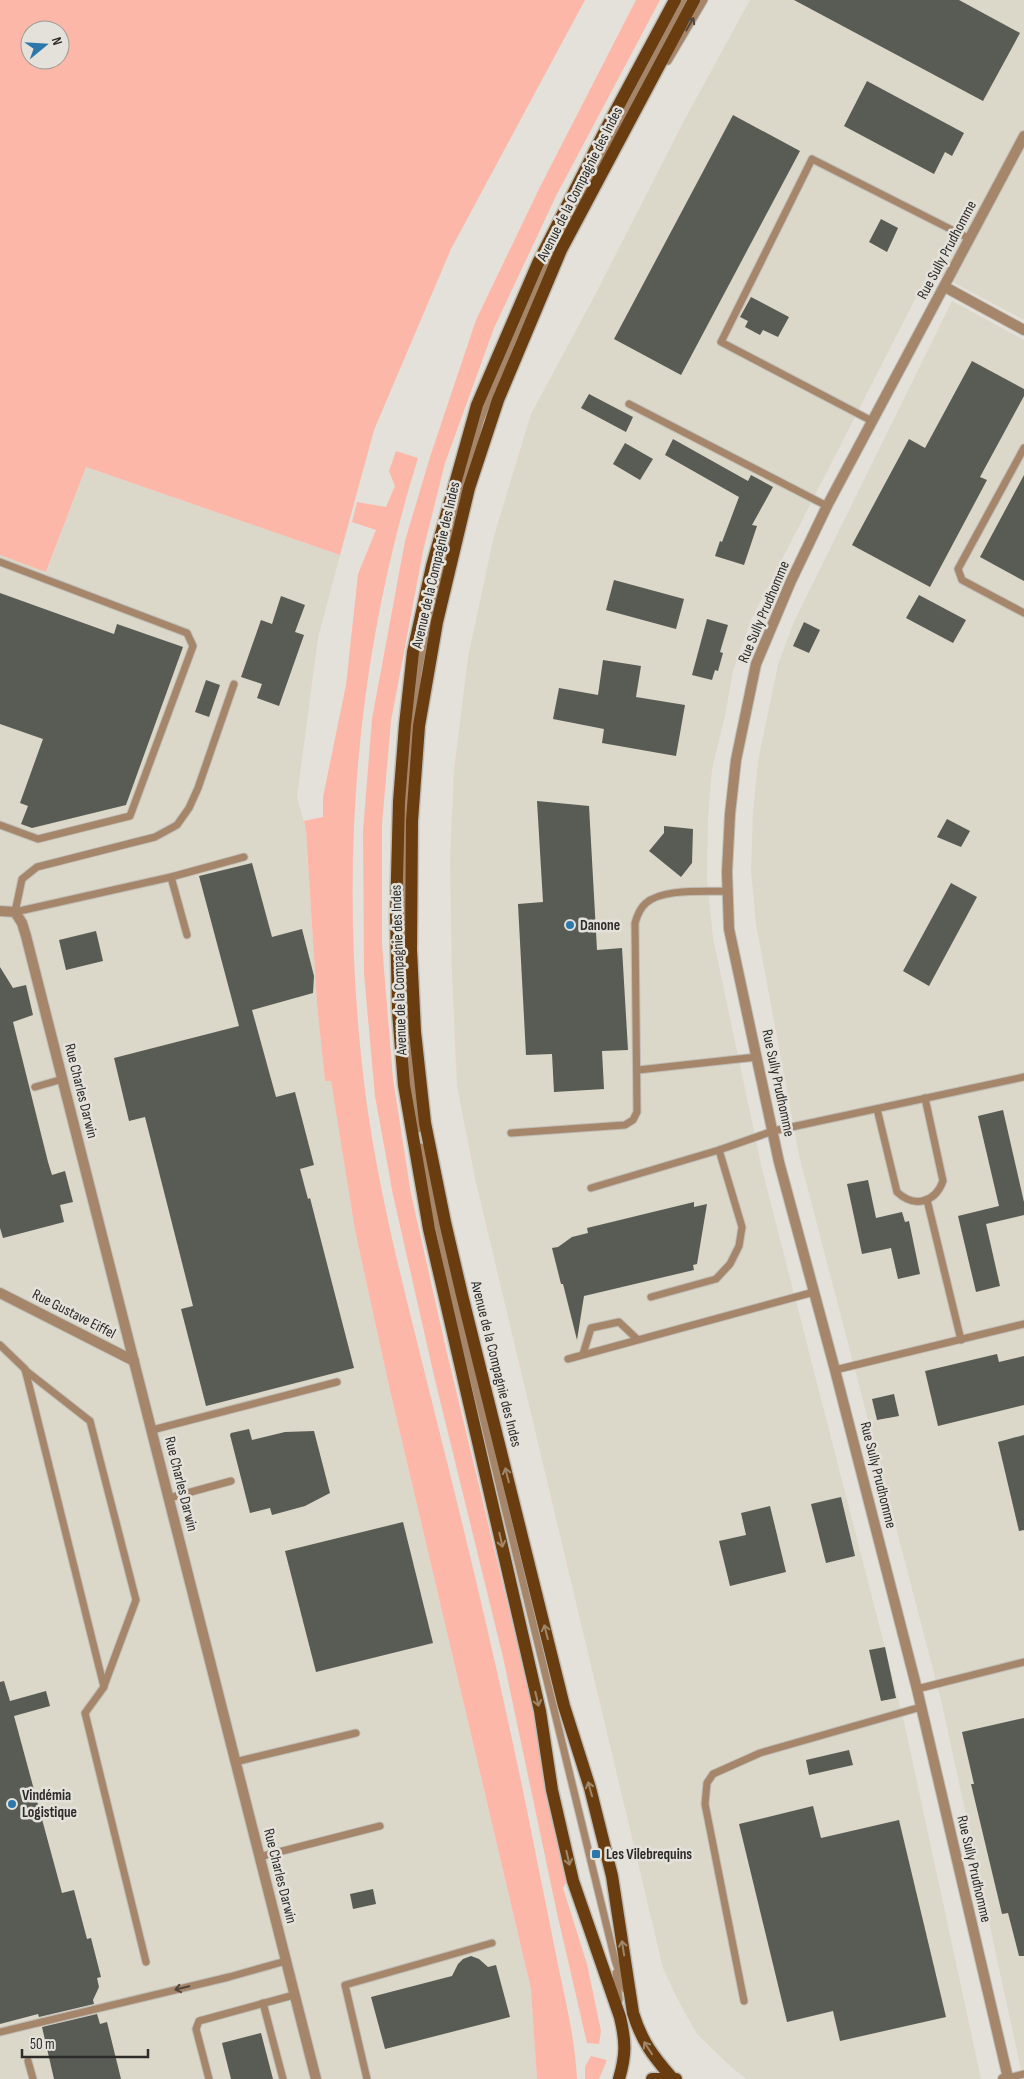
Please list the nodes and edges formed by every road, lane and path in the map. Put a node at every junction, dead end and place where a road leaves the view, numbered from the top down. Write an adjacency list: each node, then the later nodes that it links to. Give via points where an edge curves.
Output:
1 (676, 0): 68 (main road, Avenue de la Compagnie des Indes, one-way to 68, via 538,263 477,405 432,566 413,652 404,725 397,872 398,1012 404,1076 429,1229 540,1711 552,1790 573,1881)
2 (683, 0): 61 (lane, Avenue de la Compagnie des Indes, via 557,239 480,421 430,610 417,683 406,825 405,977 408,1047 418,1133 456,1307)
3 (694, 0): 6 (main road, Avenue de la Compagnie des Indes)
4 (704, 0): 6 (lane, one-way to 4)
5 (1024, 136): 7 (street, Rue Sully Prudhomme)
6 (612, 156): 67 (main road, Avenue de la Compagnie des Indes, one-way to 6, via 612,1876 590,1788 564,1706 445,1222 424,1114 415,1032 412,950 412,821 419,726 437,622 469,488 498,400 561,250)
7 (970, 240): 8 (street, Rue Sully Prudhomme); 11 (lane, via 812,158 721,342)
8 (945, 287): 9 (street); 11 (street, Rue Sully Prudhomme)
9 (1024, 330)
10 (629, 404): 13 (lane)
11 (872, 421): 13 (street, Rue Sully Prudhomme)
12 (1024, 448): 15 (lane, via 958,569 962,580)
13 (827, 506): 20 (street, Rue Sully Prudhomme, via 756,664 736,760 726,872)
14 (0, 562): 17 (lane, via 187,633 193,646 130,816 38,839)
15 (1024, 613)
16 (234, 684): 22 (lane, via 198,788 177,825 155,837 37,867 22,879)
17 (0, 825)
18 (244, 857): 19 (lane)
19 (171, 877): 22 (lane); 23 (lane)
20 (728, 891): 24 (street, Rue Sully Prudhomme, via 729,929); 25 (lane, via 666,894 645,903 639,912 635,923)
21 (0, 911): 22 (street)
22 (15, 912): 27 (street, Rue Charles Darwin, via 26,936)
23 (187, 935)
24 (757, 1057): 25 (lane); 31 (street, Rue Sully Prudhomme)
25 (638, 1070): 32 (lane, via 637,1112 629,1123)
26 (1024, 1077): 29 (lane)
27 (63, 1080): 28 (lane); 45 (street, Rue Charles Darwin)
28 (35, 1086)
29 (925, 1098): 30 (lane); 35 (lane, via 943,1181 934,1196)
30 (877, 1108): 31 (lane); 35 (lane, via 897,1192 910,1201)
31 (773, 1131): 33 (lane); 36 (street, Rue Sully Prudhomme)
32 (511, 1133)
33 (719, 1150): 34 (lane); 38 (lane, via 742,1227 739,1246 730,1264 716,1279)
34 (591, 1188)
35 (926, 1200): 41 (lane)
36 (814, 1292): 40 (lane); 47 (street, Rue Sully Prudhomme)
37 (0, 1293): 45 (street, Rue Gustave Eiffel)
38 (651, 1297)
39 (1024, 1324): 41 (lane)
40 (637, 1339): 43 (lane); 43 (lane, via 619,1322 591,1328)
41 (961, 1340): 47 (lane)
42 (0, 1345): 46 (lane)
43 (584, 1354): 44 (lane)
44 (568, 1359)
45 (134, 1361): 49 (street, Rue Charles Darwin)
46 (25, 1370): 53 (lane); 53 (lane, via 90,1421 136,1600)
47 (835, 1370): 54 (street, Rue Sully Prudhomme)
48 (337, 1382): 49 (lane)
49 (152, 1430): 51 (street, Rue Charles Darwin)
50 (232, 1481): 51 (lane)
51 (169, 1498): 57 (street, Rue Charles Darwin)
52 (1024, 1662): 54 (lane)
53 (104, 1687): 63 (lane, via 85,1713)
54 (916, 1689): 55 (street, Rue Sully Prudhomme)
55 (921, 1708): 65 (lane, via 760,1753 713,1774 707,1783 705,1804); 72 (street, Rue Sully Prudhomme)
56 (356, 1733): 57 (lane)
57 (235, 1762): 59 (street, Rue Charles Darwin)
58 (380, 1826): 59 (lane)
59 (259, 1857): 62 (street, Rue Charles Darwin)
60 (492, 1943): 77 (lane, via 345,1985)
61 (615, 1960): 67 (lane); 68 (lane)
62 (286, 1961): 64 (street, Rue Charles Darwin); 69 (lane, one-way to 69)
63 (146, 1962)
64 (294, 1995): 66 (lane); 76 (street, Rue Charles Darwin)
65 (744, 2001)
66 (263, 2003): 74 (lane, via 199,2021 196,2029); 75 (lane)
67 (633, 2013): 80 (main road, Avenue de la Compagnie des Indes, one-way to 67, via 652,2054)
68 (620, 2017): 78 (main road, Avenue de la Compagnie des Indes, via 625,2059)
69 (0, 2032)
70 (28, 2060): 73 (lane)
71 (1024, 2074): 72 (lane)
72 (1005, 2078)
73 (33, 2079)
74 (209, 2079)
75 (283, 2079)
76 (316, 2079)
77 (367, 2079)
78 (619, 2079)
79 (652, 2079): 80 (main road)
80 (674, 2079)

